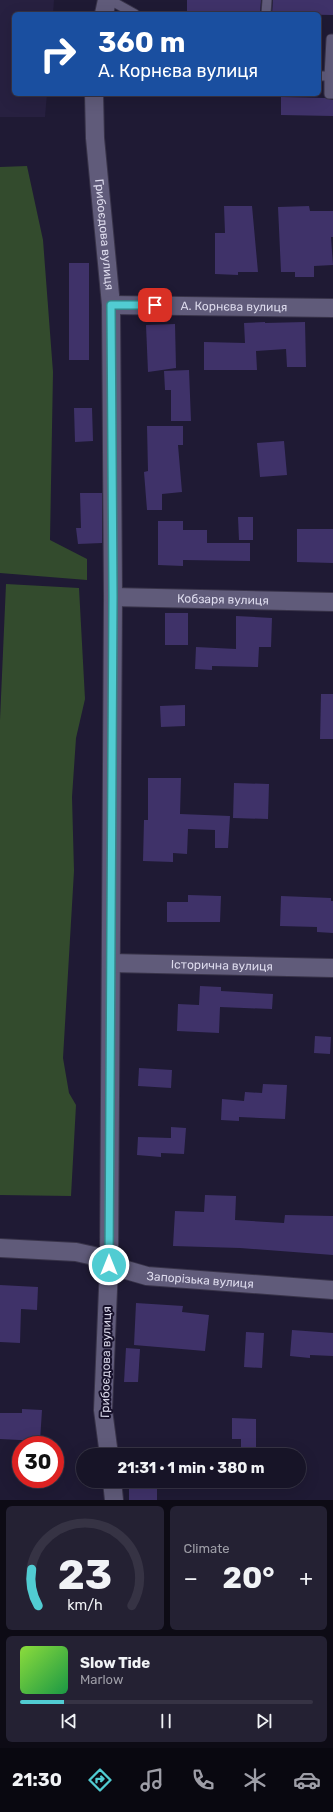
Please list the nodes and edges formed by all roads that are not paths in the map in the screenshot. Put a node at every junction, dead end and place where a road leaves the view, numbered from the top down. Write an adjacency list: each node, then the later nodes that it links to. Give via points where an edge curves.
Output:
1 (107, 0): 4 (street)
2 (110, 0): 5 (lane)
3 (267, 0): 6 (lane)
4 (104, 12)
5 (131, 12)
6 (266, 12)
7 (333, 40): 9 (lane, via 331,39)
8 (321, 76): 9 (lane)
9 (329, 76): 10 (lane, via 329,94)
10 (333, 94)
11 (94, 96): 12 (street, Грибоєдова вулиця, via 95,138)
12 (111, 305): 13 (street, А. Корнєва вулиця); 14 (street, Грибоєдова вулиця)
13 (333, 308)
14 (113, 597): 15 (street, Кобзаря вулиця); 16 (street, Грибоєдова вулиця)
15 (333, 602)
16 (111, 963): 17 (street, Історична вулиця); 19 (street, Грибоєдова вулиця)
17 (333, 968)
18 (0, 1248): 19 (street, Запорізька вулиця, via 76,1252 94,1256)
19 (109, 1265): 20 (street, Запорізька вулиця, via 147,1276); 21 (street, Грибоєдова вулиця, via 103,1410)
20 (333, 1290)
21 (108, 1448)
22 (113, 1488): 23 (street)
23 (114, 1500)

